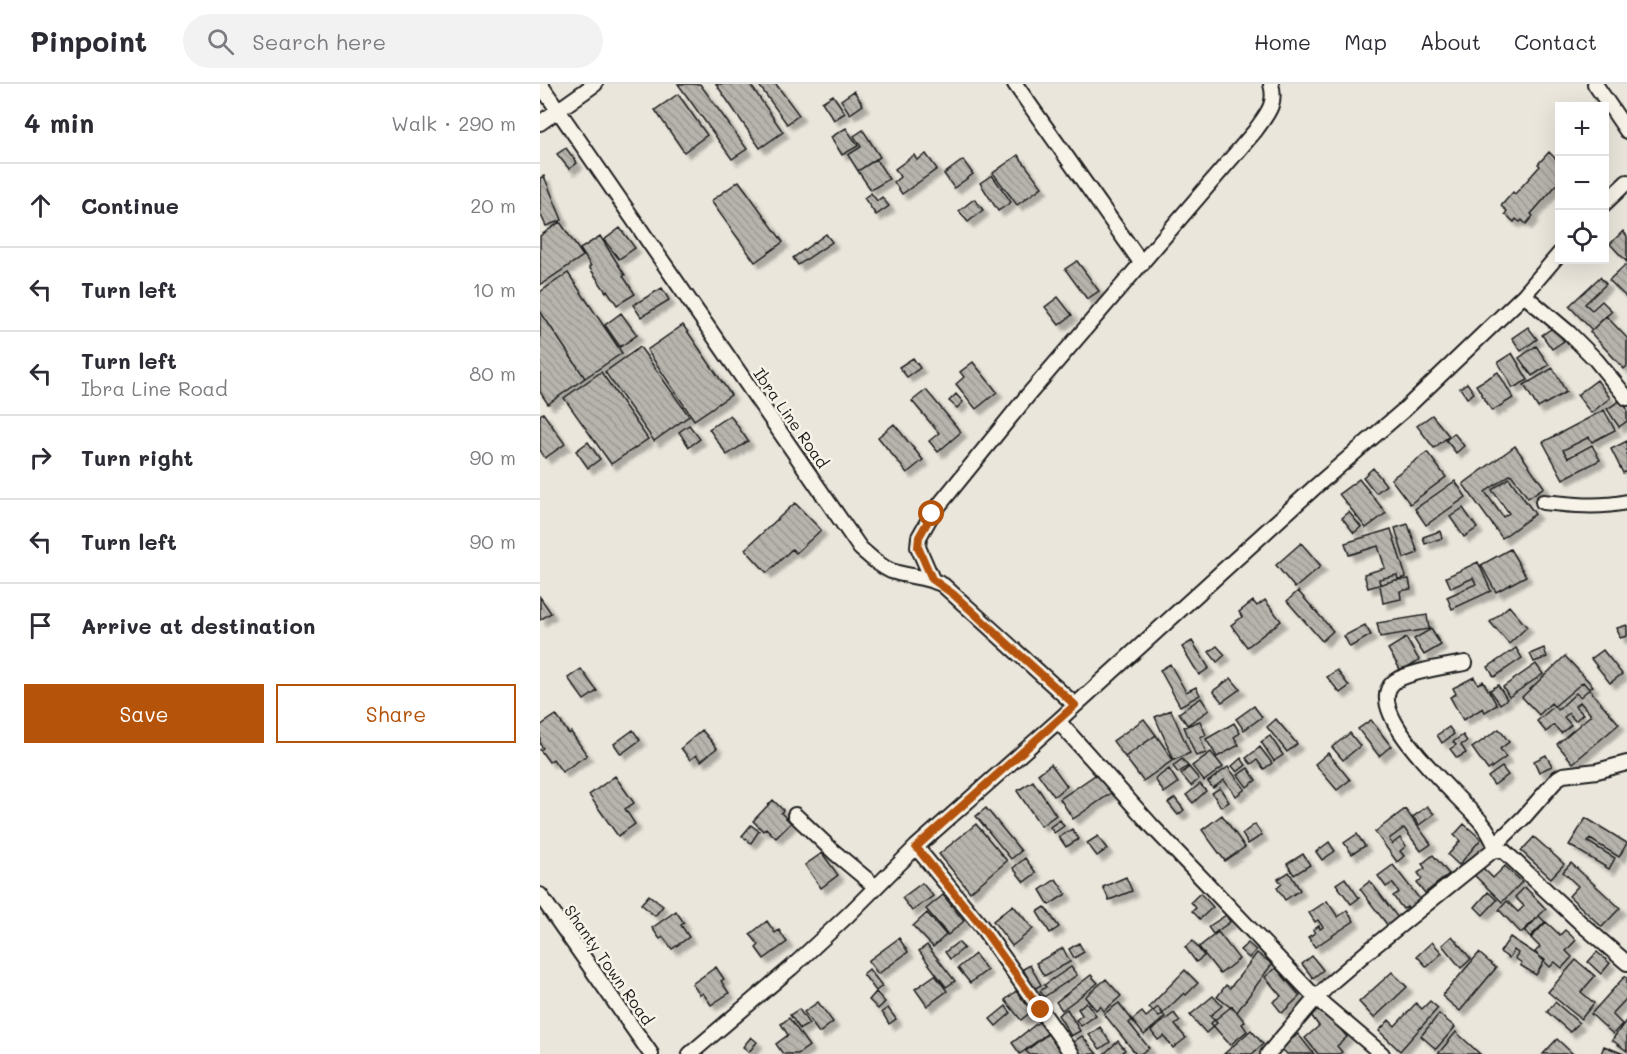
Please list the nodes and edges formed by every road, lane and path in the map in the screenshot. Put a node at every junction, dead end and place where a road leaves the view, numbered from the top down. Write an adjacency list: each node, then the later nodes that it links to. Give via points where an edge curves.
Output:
1 (540, 84): 6 (street, Ibra Line Road)
2 (596, 84): 6 (street)
3 (1015, 84): 12 (street)
4 (1271, 84): 12 (street, via 1274,100 1255,131)
5 (1595, 84): 8 (street)
6 (558, 110): 7 (street); 17 (street, Ibra Line Road, via 860,548 890,571)
7 (540, 123)
8 (1627, 130)
9 (1627, 182): 10 (street)
10 (1609, 200)
11 (1555, 259): 13 (street)
12 (1142, 264): 17 (street, via 932,514 918,547)
13 (1524, 295): 14 (street, via 1569,333); 19 (street, via 1404,410)
14 (1627, 398)
15 (1543, 502): 16 (street, via 1574,506)
16 (1627, 502)
17 (932, 579): 19 (street, Ibra Line Road)
18 (1465, 663): 24 (street, via 1402,678 1388,689 1386,699 1398,728 1413,749 1481,822)
19 (1075, 705): 20 (street)
20 (1058, 721): 23 (street); 28 (street)
21 (1627, 763): 24 (street, via 1558,778)
22 (795, 815): 25 (street)
23 (916, 847): 25 (street); 31 (street, via 981,926)
24 (1496, 847): 27 (street); 28 (street)
25 (876, 887): 30 (street, via 791,968)
26 (540, 895): 29 (street, Shanty Town Road)
27 (1627, 963)
28 (1316, 998): 32 (street); 33 (street)
29 (651, 1054)
30 (690, 1054)
31 (1072, 1054)
32 (1268, 1054)
33 (1382, 1054)

